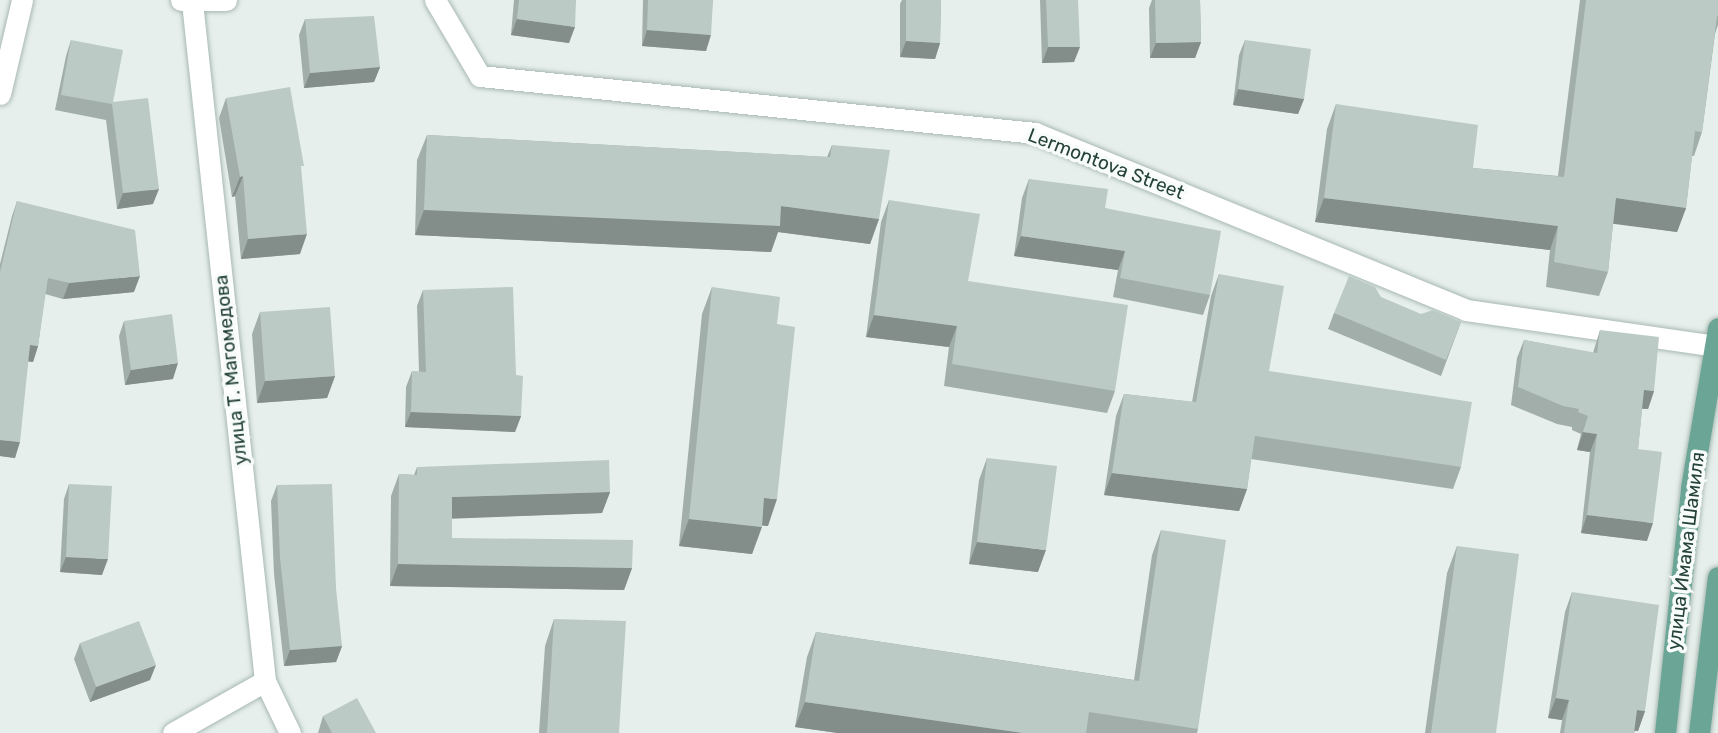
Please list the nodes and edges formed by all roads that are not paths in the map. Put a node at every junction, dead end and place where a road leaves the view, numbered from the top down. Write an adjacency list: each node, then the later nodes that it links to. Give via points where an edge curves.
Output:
1 (22, 0): 5 (street)
2 (226, 0): 4 (street)
3 (435, 0): 6 (street, Lermontova Street, via 480,76 1035,133 1466,310)
4 (186, 1): 9 (street, улица Т. Магомедова)
5 (0, 94)
6 (1717, 337): 12 (main road, улица Имама Шамиля, via 1691,488)
7 (1718, 577): 8 (main road, улица Имама Шамиля)
8 (1715, 643): 13 (main road, улица Имама Шамиля)
9 (265, 681): 10 (street); 11 (street, улица Т. Магомедова)
10 (173, 733)
11 (290, 733)
12 (1665, 733)
13 (1699, 733)

